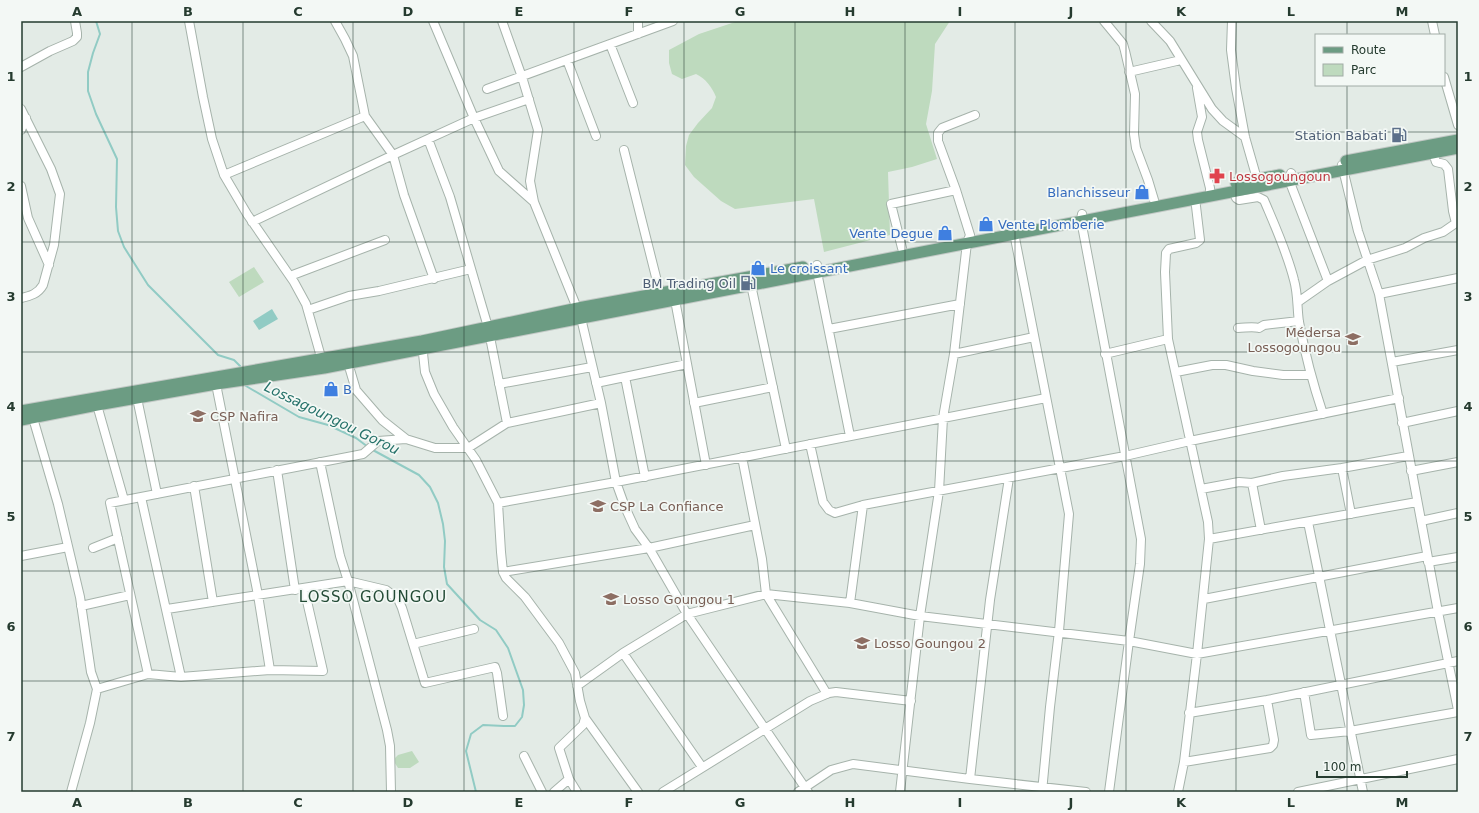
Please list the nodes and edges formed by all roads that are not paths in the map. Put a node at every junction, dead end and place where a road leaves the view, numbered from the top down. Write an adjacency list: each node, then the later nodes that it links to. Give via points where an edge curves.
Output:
1 (75, 21): 17 (street, via 77,37 73,41)
2 (189, 21): 41 (street, via 212,140)
3 (335, 21): 27 (street, via 353,56)
4 (433, 21): 29 (street)
5 (502, 21): 19 (street)
6 (638, 21): 12 (street)
7 (673, 21): 12 (street)
8 (1104, 21): 18 (street, via 1123,44)
9 (1151, 21): 16 (street, via 1170,42)
10 (1232, 21): 33 (street, via 1231,50)
11 (1432, 21): 13 (street)
12 (638, 34): 14 (street)
13 (1435, 34)
14 (610, 44): 15 (street); 24 (street)
15 (567, 60): 19 (street); 32 (street)
16 (1181, 60): 18 (street); 21 (street)
17 (21, 67)
18 (1129, 72): 49 (street, via 1136,103 1136,148)
19 (522, 76): 22 (street); 23 (street)
20 (1445, 80): 30 (street)
21 (1196, 84): 33 (street, via 1222,121); 47 (street, via 1202,117 1197,132 1198,140)
22 (487, 89)
23 (529, 99): 29 (street); 50 (street, via 538,130 530,181)
24 (633, 103)
25 (21, 109): 28 (street)
26 (975, 115): 45 (street, via 938,132 941,152)
27 (365, 116): 39 (street); 41 (street)
28 (26, 118): 31 (street); 59 (street, via 60,194)
29 (474, 118): 34 (street); 50 (street, via 499,171)
30 (1458, 125)
31 (21, 130)
32 (596, 136)
33 (1245, 137): 43 (street)
34 (428, 139): 39 (street); 60 (street, via 450,197)
35 (1458, 140): 40 (main road)
36 (1458, 148): 38 (main road)
37 (624, 150): 67 (street)
38 (1433, 153): 40 (main road); 53 (street, via 1436,162 1444,164 1448,169)
39 (393, 155): 52 (street); 64 (street, via 404,195)
40 (1342, 166): 42 (main road); 58 (street)
41 (224, 175): 52 (street)
42 (1290, 177): 43 (main road); 46 (main road); 66 (street)
43 (1257, 178): 47 (main road)
44 (21, 186): 59 (street, via 28,218)
45 (956, 190): 55 (street); 57 (street, via 891,204)
46 (1234, 190): 47 (main road); 71 (street, via 1239,200 1258,197 1264,200 1289,261)
47 (1210, 192): 48 (main road); 49 (main road)
48 (1195, 198): 51 (main road); 80 (street, via 1199,241 1171,248 1166,253)
49 (1154, 200): 51 (main road)
50 (534, 202): 74 (street)
51 (1082, 217): 54 (main road); 84 (street)
52 (252, 222): 62 (street)
53 (1457, 223): 58 (street, via 1443,232 1405,248)
54 (1014, 230): 55 (main road); 79 (street)
55 (969, 239): 57 (main road); 61 (main road); 72 (street)
56 (385, 240): 62 (street)
57 (902, 248): 61 (main road)
58 (1367, 260): 66 (street); 68 (street)
59 (49, 265): 69 (street, via 40,290 34,295)
60 (471, 269): 64 (street); 78 (street)
61 (817, 269): 65 (main road); 77 (street)
62 (290, 276): 73 (street)
63 (1458, 278): 68 (street)
64 (434, 279): 73 (street, via 350,296)
65 (750, 281): 67 (main road); 70 (main road); 96 (street)
66 (1328, 281): 71 (street)
67 (660, 294): 74 (main road)
68 (1379, 294): 85 (street)
69 (21, 298)
70 (675, 300): 74 (main road); 88 (street)
71 (1298, 302): 75 (street)
72 (960, 304): 77 (street); 83 (street)
73 (308, 310): 86 (street)
74 (580, 313): 78 (main road); 89 (street)
75 (1299, 321): 76 (street, via 1264,325 1259,328); 91 (street)
76 (1238, 328)
77 (828, 329): 111 (street)
78 (488, 332): 81 (main road); 95 (street)
79 (1034, 337): 83 (street); 98 (street)
80 (1168, 339): 84 (street); 90 (street)
81 (422, 345): 86 (main road); 87 (main road); 115 (street, via 425,372 434,394)
82 (1458, 350): 85 (street)
83 (954, 354): 107 (street)
84 (1105, 354): 117 (street)
85 (1392, 362): 99 (street)
86 (323, 363): 87 (main road); 94 (main road); 103 (main road)
87 (348, 363): 112 (street, via 356,390 382,420)
88 (687, 364): 92 (street); 101 (street)
89 (592, 367): 93 (street); 95 (street)
90 (1176, 372): 91 (street, via 1226,365 1253,372); 113 (street)
91 (1310, 375): 105 (street)
92 (625, 377): 93 (street); 127 (street)
93 (596, 383): 100 (street)
94 (216, 384): 97 (main road); 128 (street)
95 (499, 384): 109 (street)
96 (773, 387): 101 (street); 116 (street)
97 (137, 398): 102 (main road); 135 (street)
98 (1046, 398): 107 (street); 123 (street)
99 (1399, 398): 105 (street); 110 (street)
100 (601, 403): 109 (street); 130 (street)
101 (694, 404): 122 (street)
102 (97, 405): 106 (main road); 137 (street)
103 (21, 411)
104 (1458, 411): 110 (street)
105 (1323, 414): 113 (street)
106 (33, 418): 108 (main road); 149 (street)
107 (943, 418): 111 (street); 134 (street)
108 (21, 420)
109 (506, 423): 115 (street)
110 (1402, 423): 118 (street)
111 (850, 436): 114 (street)
112 (406, 439): 115 (street, via 435,448); 120 (street, via 378,441 363,454)
113 (1190, 441): 117 (street); 133 (street)
114 (810, 444): 116 (street); 140 (street, via 822,500 826,507 835,513)
115 (468, 448): 139 (street)
116 (786, 449): 119 (street)
117 (1125, 456): 123 (street); 176 (street, via 1141,539)
118 (1408, 456): 124 (street); 126 (street)
119 (742, 457): 122 (street); 145 (street)
120 (320, 462): 125 (street); 157 (street)
121 (1458, 462): 126 (street)
122 (706, 465): 127 (street)
123 (1060, 468): 129 (street); 175 (street, via 1069,525)
124 (1342, 468): 131 (street); 142 (street)
125 (276, 470): 128 (street); 159 (street)
126 (1411, 471): 138 (street)
127 (645, 477): 130 (street)
128 (236, 478): 132 (street); 162 (street)
129 (1009, 478): 134 (street); 172 (street)
130 (616, 482): 139 (street); 151 (street, via 635,529)
131 (1252, 483): 133 (street, via 1239,482); 146 (street)
132 (194, 486): 135 (street); 164 (street)
133 (1201, 489): 148 (street)
134 (939, 491): 140 (street); 171 (street)
135 (157, 494): 136 (street)
136 (141, 497): 137 (street); 168 (street)
137 (124, 500): 147 (street, via 110,503)
138 (1417, 502): 142 (street); 143 (street)
139 (498, 503): 155 (street)
140 (863, 505): 165 (street)
141 (1458, 513): 143 (street)
142 (1351, 514): 144 (street)
143 (1421, 521): 154 (street)
144 (1308, 522): 146 (street); 156 (street)
145 (755, 525): 151 (street); 160 (street)
146 (1261, 530): 148 (street)
147 (118, 538): 150 (street); 161 (street)
148 (1209, 540): 163 (street)
149 (68, 547): 152 (street); 166 (street)
150 (93, 548)
151 (648, 548): 155 (street); 170 (street)
152 (21, 556)
153 (1458, 557): 154 (street)
154 (1428, 559): 156 (street); 169 (street)
155 (503, 572): 186 (street, via 559,643 575,673)
156 (1320, 576): 163 (street); 174 (street)
157 (348, 582): 158 (street); 177 (street, via 392,593 402,608); 209 (street, via 387,730)
158 (304, 588): 159 (street); 182 (street, via 323,671)
159 (295, 590): 162 (street)
160 (766, 594): 165 (street); 170 (street); 189 (street)
161 (130, 595): 166 (street); 183 (street)
162 (258, 595): 164 (street); 182 (street)
163 (1204, 599): 179 (street)
164 (213, 602): 168 (street)
165 (850, 603): 171 (street)
166 (81, 606): 187 (street)
167 (1458, 608): 169 (street)
168 (167, 609): 184 (street)
169 (1438, 612): 174 (street); 181 (street)
170 (687, 614): 178 (street); 196 (street)
171 (920, 616): 172 (street); 191 (street)
172 (988, 623): 175 (street); 204 (street)
173 (474, 629): 177 (street)
174 (1331, 630): 179 (street); 185 (street)
175 (1059, 631): 176 (street); 206 (street)
176 (1128, 641): 179 (street); 217 (street)
177 (413, 644): 194 (street, via 424,684 495,667)
178 (623, 653): 186 (street); 201 (street)
179 (1197, 654): 193 (street)
180 (1458, 662): 181 (street)
181 (1448, 663): 185 (street); 192 (street)
182 (270, 670): 184 (street)
183 (148, 674): 184 (street); 187 (street)
184 (182, 677)
185 (1342, 684): 188 (street); 197 (street)
186 (577, 686): 195 (street)
187 (96, 689): 208 (street, via 90,723)
188 (1304, 692): 190 (street); 197 (street, via 1311,735)
189 (827, 694): 191 (street, via 846,692); 196 (street, via 810,701)
190 (1267, 700): 193 (street); 200 (street, via 1274,740 1270,748)
191 (911, 701): 202 (street)
192 (1458, 711): 197 (street)
193 (1189, 714): 200 (street)
194 (503, 716)
195 (585, 718): 203 (street, via 582,725 559,748); 213 (street)
196 (765, 728): 201 (street); 207 (street)
197 (1350, 731): 205 (street)
198 (524, 756): 210 (street)
199 (1458, 759): 205 (street)
200 (1184, 762): 218 (street)
201 (702, 767): 214 (street)
202 (903, 770): 204 (street); 207 (street, via 845,765 831,770); 215 (street)
203 (569, 779): 211 (street); 212 (street)
204 (970, 779): 206 (street)
205 (1360, 779): 219 (street); 220 (street)
206 (1043, 790): 216 (street)
207 (803, 791)
208 (71, 792)
209 (391, 792)
210 (542, 792)
211 (554, 792)
212 (577, 792)
213 (638, 792)
214 (663, 792)
215 (900, 792)
216 (1086, 792)
217 (1109, 792)
218 (1178, 792)
219 (1298, 792)
220 (1363, 792)

